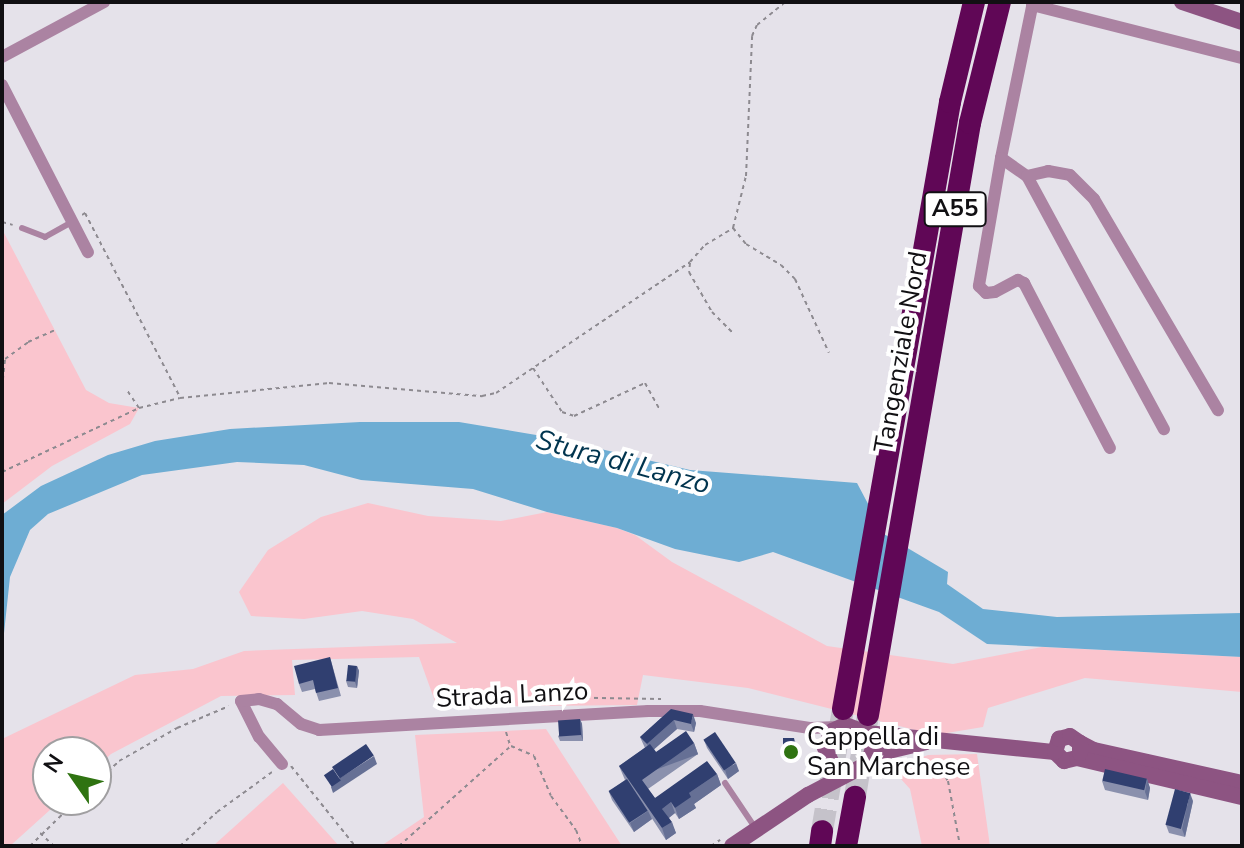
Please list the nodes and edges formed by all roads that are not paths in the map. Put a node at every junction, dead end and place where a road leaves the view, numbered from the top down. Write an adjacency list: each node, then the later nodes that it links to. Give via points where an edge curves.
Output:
1 (104, 2): 9 (street)
2 (974, 2): 20 (highway, Tangenziale Nord / A55, via 950,102)
3 (1000, 2): 21 (highway, Tangenziale Nord / A55, via 970,123)
4 (1182, 2): 8 (street)
5 (1216, 2): 7 (street)
6 (1033, 3): 10 (street); 12 (street)
7 (1242, 10)
8 (1242, 22)
9 (2, 57)
10 (1242, 58)
11 (2, 85): 14 (street)
12 (1001, 158): 13 (street); 19 (street, via 979,286 986,293 1018,280 1024,283)
13 (1027, 176): 17 (street, via 1048,171 1070,175 1094,199); 18 (street)
14 (70, 223): 15 (lane, via 45,237); 16 (street)
15 (22, 228)
16 (88, 252)
17 (1218, 410)
18 (1164, 429)
19 (1110, 448)
20 (842, 711): 21 (street, via 853,725); 22 (street, Strada Lanzo); 24 (street)
21 (868, 717): 23 (street); 26 (street)
22 (794, 724): 24 (street, Strada Lanzo, via 814,732); 27 (street, Strada Lanzo, via 700,711 319,730 301,724 277,704 241,701 259,737)
23 (939, 739): 25 (street, via 1057,746 1064,761); 26 (street)
24 (825, 748): 28 (street, via 834,768); 31 (street)
25 (1078, 751): 30 (street, via 1094,750); 33 (street)
26 (878, 754): 28 (street)
27 (282, 764)
28 (848, 773): 31 (street)
29 (725, 783): 34 (lane)
30 (1242, 783)
31 (808, 795): 34 (street)
32 (855, 797): 36 (highway)
33 (1242, 797)
34 (756, 829): 35 (street)
35 (732, 846)
36 (846, 846)

